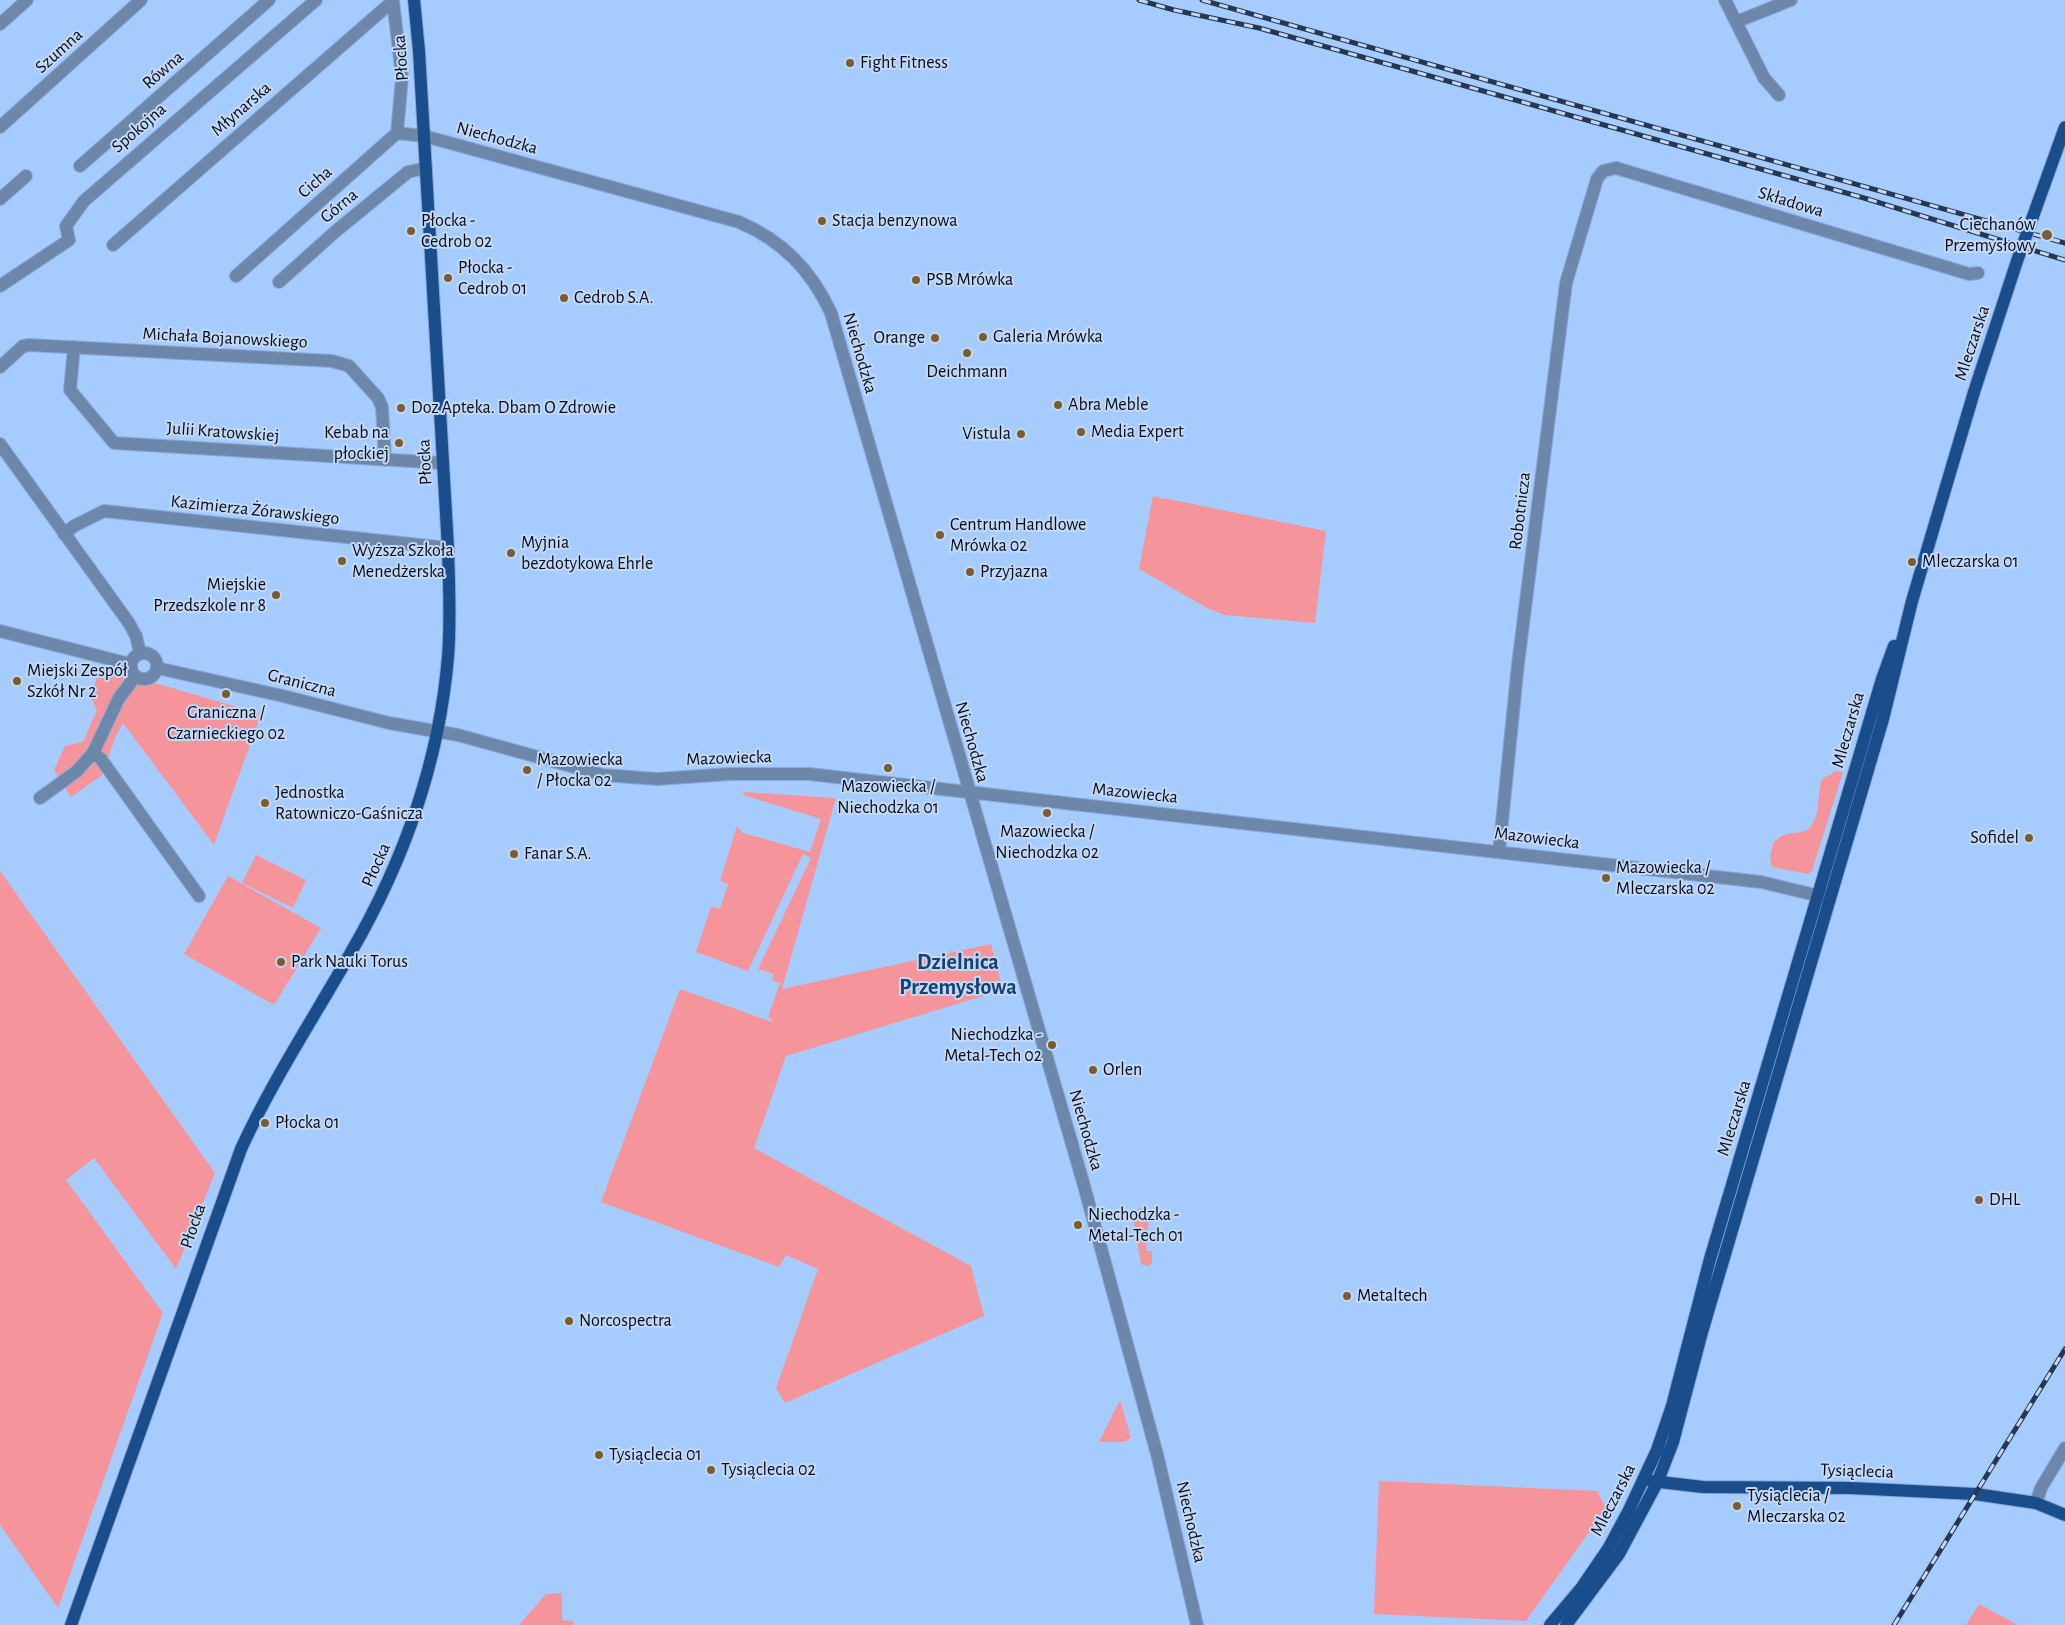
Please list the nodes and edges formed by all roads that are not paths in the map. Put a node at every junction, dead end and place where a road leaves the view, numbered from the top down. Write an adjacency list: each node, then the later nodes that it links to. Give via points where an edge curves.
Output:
1 (27, 0): 10 (street)
2 (141, 0): 12 (street, Szumna)
3 (270, 0): 16 (street, Równa)
4 (316, 0): 25 (street, Spokojna, via 84,201 66,226 69,240)
5 (414, 0): 15 (main road, Płocka)
6 (1725, 0): 9 (street)
7 (1791, 0): 9 (street)
8 (393, 1): 14 (street, via 402,77); 21 (street, Młynarska)
9 (1736, 22): 11 (street, via 1764,78)
10 (0, 24)
11 (1779, 95)
12 (0, 127)
13 (2065, 127): 44 (main road, Mleczarska, bridge, via 1974,392 1912,601 1883,719)
14 (397, 132): 15 (street); 23 (street, Cicha)
15 (424, 136): 17 (main road, Płocka); 40 (street, Niechodzka, via 739,222 771,238 801,263 820,290 831,314)
16 (80, 166)
17 (426, 168): 24 (street, Górna, via 408,172); 30 (main road, Płocka)
18 (26, 176): 20 (street)
19 (1597, 179): 22 (street, Składowa, via 1603,171 1616,168 1969,274); 42 (street, Robotnicza, via 1566,283 1518,664)
20 (0, 199)
21 (113, 245)
22 (1978, 273)
23 (236, 276)
24 (280, 282)
25 (0, 286)
26 (74, 347): 27 (street, Michała Bojanowskiego, via 23,346); 29 (street, Michała Bojanowskiego, via 332,362 349,366 378,398 382,407); 29 (street, Julii Kratowskiej, via 70,390 114,443)
27 (0, 367)
28 (0, 444): 31 (street)
29 (385, 460): 30 (street, Julii Kratowskiej)
30 (443, 463): 32 (main road, Płocka)
31 (64, 534): 32 (street, Kazimierza Żórawskiego, via 104,511); 34 (street, via 129,623)
32 (448, 548): 38 (main road, Płocka, via 448,658)
33 (0, 631): 35 (street)
34 (140, 653): 35 (street); 36 (street, via 154,657)
35 (130, 664): 37 (street)
36 (157, 668): 37 (street, via 148,679); 38 (street, Graniczna)
37 (135, 677): 39 (street, via 119,698)
38 (437, 732): 40 (street, Mazowiecka, via 603,775 657,779 730,774 809,774); 50 (main road, Płocka, via 398,861 351,953 271,1086 240,1149)
39 (94, 752): 41 (street, via 77,771); 43 (street)
40 (968, 792): 42 (street, Mazowiecka); 51 (street, Niechodzka, via 1082,1182 1158,1458)
41 (40, 798)
42 (1499, 852): 44 (street, Mazowiecka, via 1761,882)
43 (199, 896)
44 (1824, 897): 46 (main road, Mleczarska, via 1710,1260 1672,1406); 47 (main road, Mleczarska, via 1684,1409)
45 (2065, 1448): 48 (street, via 2041,1488)
46 (1644, 1478): 47 (main road, Tysiąclecia); 52 (main road, Mleczarska, via 1608,1549)
47 (1657, 1483): 48 (main road, Tysiąclecia, via 1975,1494); 53 (main road, Mleczarska, via 1619,1554)
48 (2036, 1503): 49 (main road, Tysiąclecia)
49 (2065, 1515)
50 (71, 1625)
51 (1197, 1625)
52 (1550, 1625)
53 (1566, 1625)

